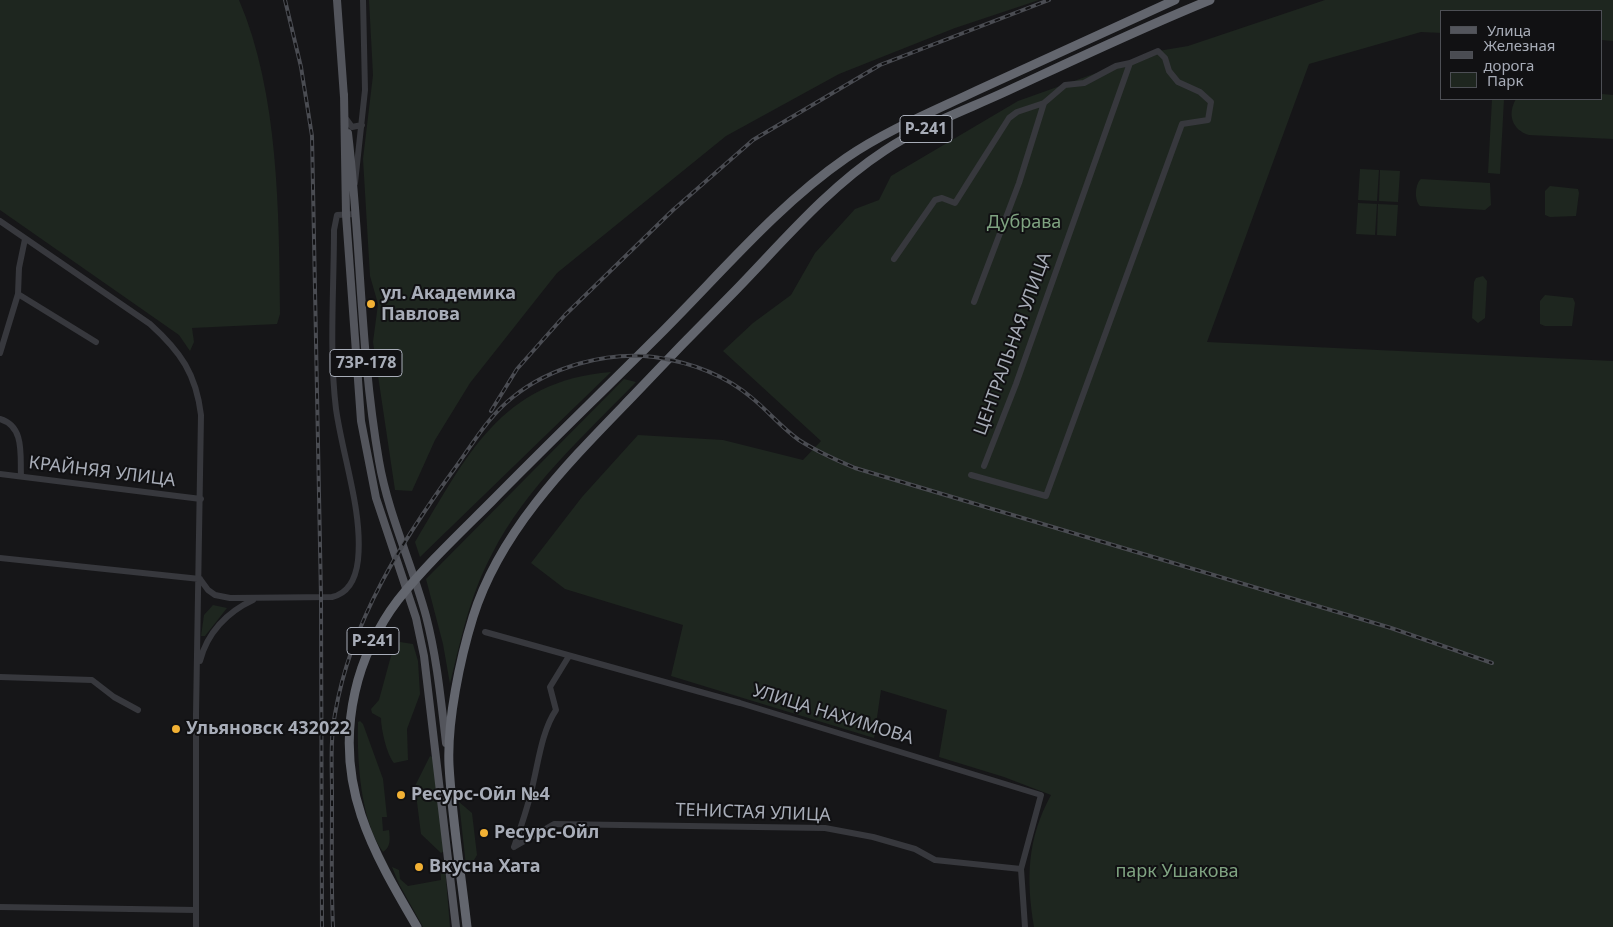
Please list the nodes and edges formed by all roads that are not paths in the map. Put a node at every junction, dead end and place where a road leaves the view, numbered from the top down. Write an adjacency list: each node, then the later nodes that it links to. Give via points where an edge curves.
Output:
1 (336, 0): 6 (main road)
2 (363, 0): 9 (street)
3 (1175, 0): 39 (highway, Р-241, via 905,124 846,158 791,202 433,560 396,602 378,630 355,690 350,757 354,786 371,844)
4 (1210, 0): 34 (highway, Р-241, via 886,149 828,196 579,452 512,537 494,566 473,617 460,668)
5 (1130, 63): 7 (street, via 1116,66 1084,83 1065,86); 21 (street, ЦЕНТРАЛЬНАЯ УЛИЦА); 23 (street, via 1158,51 1178,82 1200,92 1211,102 1208,120 1182,124 1046,496)
6 (344, 94): 8 (main road, 73Р-178); 12 (main road, 73Р-178)
7 (1044, 103): 15 (street, via 1009,118 955,203 942,198 936,200); 17 (street, via 1019,183)
8 (347, 120): 9 (street, via 352,127); 10 (main road, 73Р-178)
9 (362, 125): 10 (street)
10 (354, 188): 11 (main road, 73Р-178)
11 (356, 214): 12 (street); 34 (main road, 73Р-178, via 368,394 379,462 391,511 426,615)
12 (346, 215): 28 (street, via 337,215 334,230 334,378 340,431 357,518 357,570 349,587 335,596); 40 (main road, 73Р-178, via 361,421 381,514 416,618 430,694)
13 (0, 221): 14 (street)
14 (25, 239): 16 (street); 25 (street, via 150,324 173,345 189,370 200,402)
15 (894, 259)
16 (18, 294): 18 (street); 19 (street)
17 (974, 302)
18 (96, 342)
19 (0, 353)
20 (0, 419): 24 (street, via 12,426 20,439)
21 (984, 466)
22 (0, 474): 24 (street, КРАЙНЯЯ УЛИЦА)
23 (971, 475)
24 (21, 476): 25 (street, КРАЙНЯЯ УЛИЦА)
25 (201, 499): 27 (street)
26 (0, 558): 27 (street)
27 (200, 579): 28 (street, via 215,595); 32 (street)
28 (254, 599): 32 (street, via 234,610 210,636 201,657)
29 (485, 632): 30 (street, УЛИЦА НАХИМОВА)
30 (568, 656): 35 (street, УЛИЦА НАХИМОВА, via 740,702 1041,795); 35 (street, ТЕНИСТАЯ УЛИЦА, via 550,687 556,710 514,847 554,824 816,827 873,837 915,849 935,860)
31 (0, 677): 33 (street, via 92,680)
32 (197, 679): 37 (street)
33 (138, 710)
34 (449, 763): 41 (highway, Р-241)
35 (1021, 869): 42 (street, УЛИЦА НАХИМОВА)
36 (0, 907): 37 (street)
37 (196, 910): 38 (street)
38 (196, 927)
39 (417, 927)
40 (456, 927)
41 (467, 927)
42 (1025, 927)

